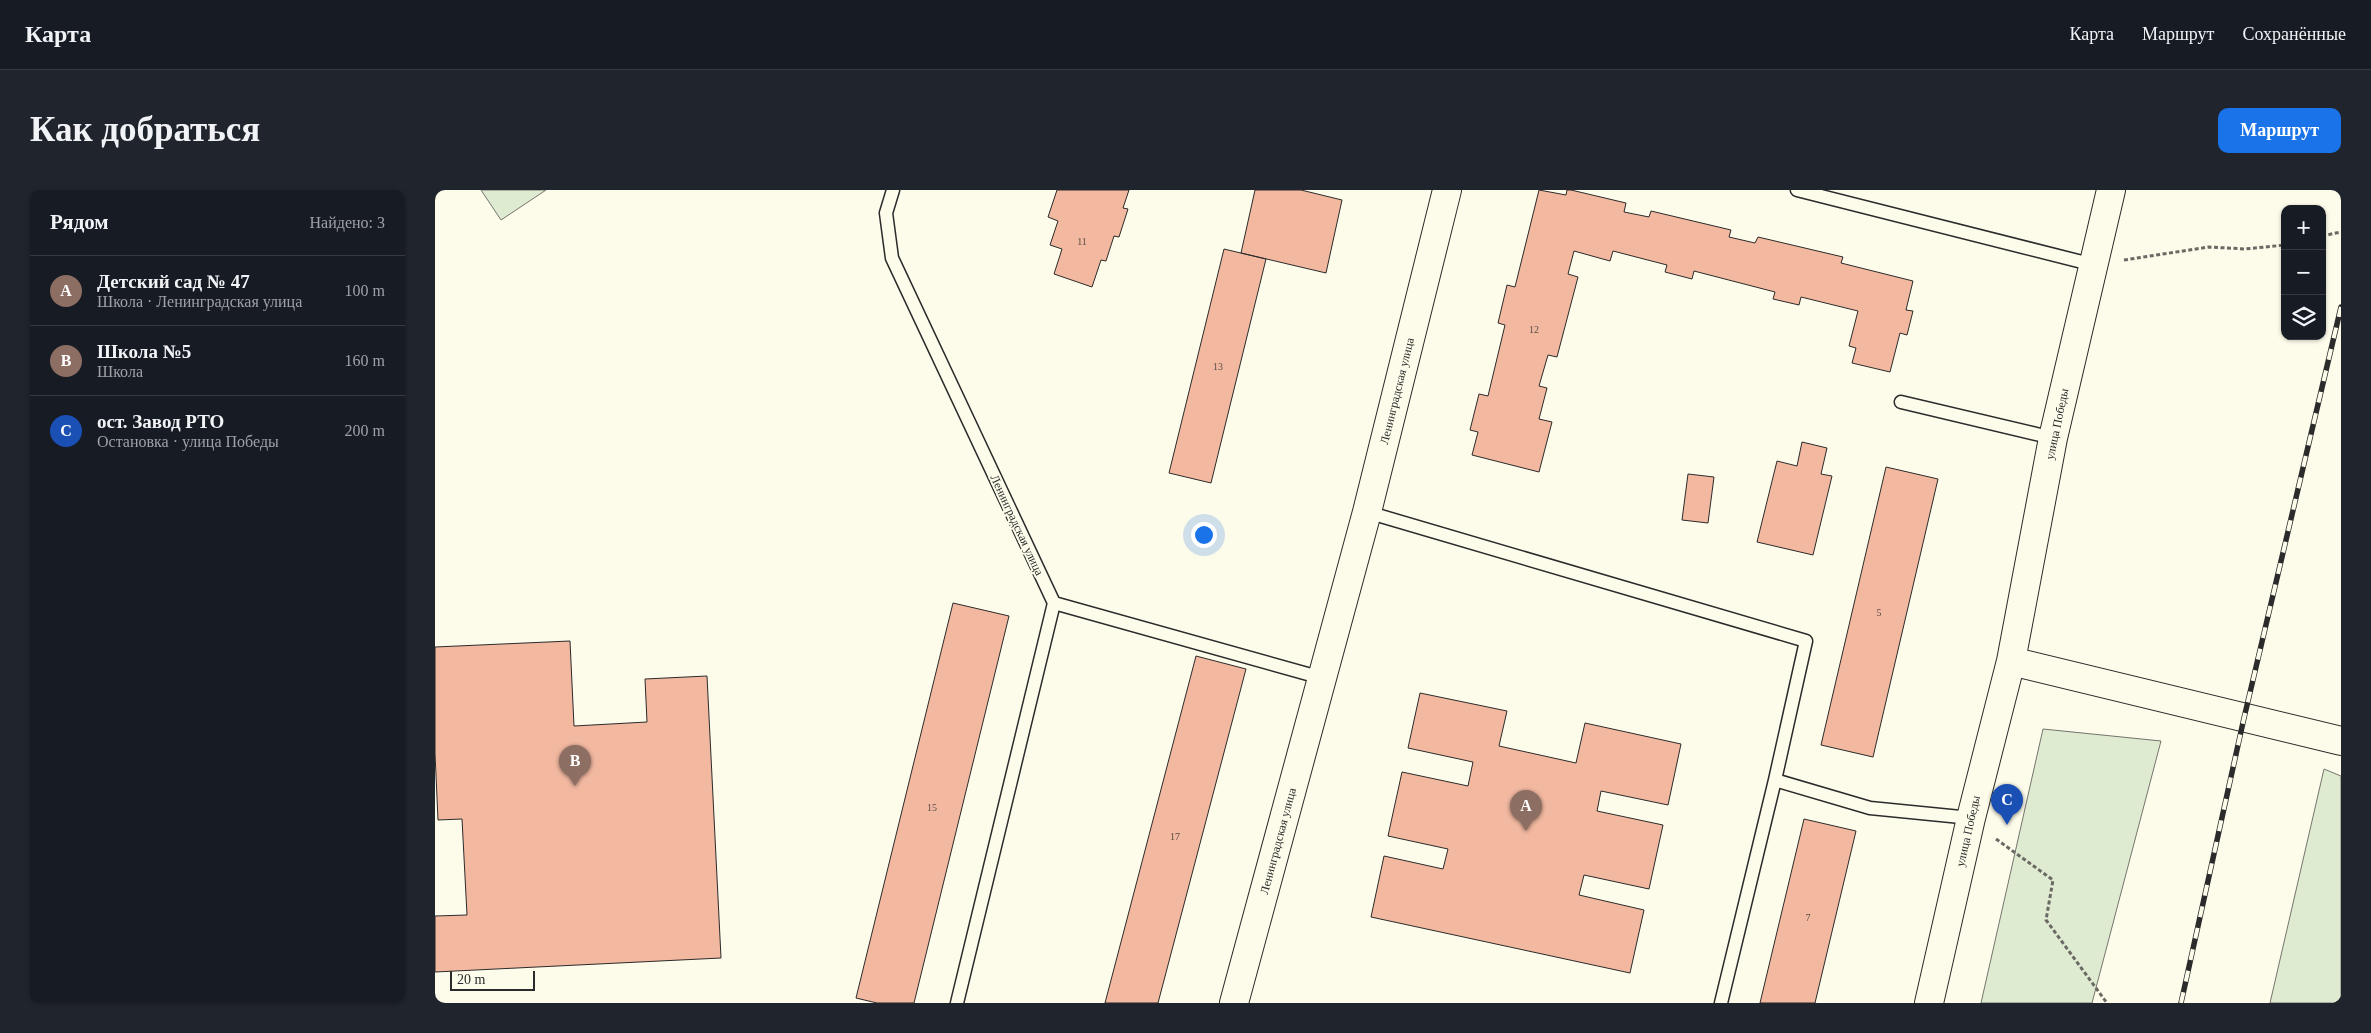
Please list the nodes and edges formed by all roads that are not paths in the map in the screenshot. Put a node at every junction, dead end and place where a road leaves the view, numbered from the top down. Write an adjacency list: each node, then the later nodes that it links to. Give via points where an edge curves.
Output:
1 (893, 190): 9 (lane, Ленинградская улица, via 886,213 892,258)
2 (1447, 190): 8 (street, Ленинградская улица)
3 (1797, 190): 5 (lane)
4 (2111, 190): 5 (street, улица Победы)
5 (2096, 257): 7 (street, улица Победы)
6 (1901, 402): 7 (lane)
7 (2053, 438): 10 (street, улица Победы)
8 (1367, 512): 11 (street, Ленинградская улица); 13 (lane, via 1806,641)
9 (1054, 602): 11 (lane); 15 (lane)
10 (2011, 661): 12 (street); 14 (street, улица Победы)
11 (1322, 678): 16 (street, Ленинградская улица)
12 (2341, 741)
13 (1775, 780): 14 (lane, via 1870,808); 17 (lane)
14 (1971, 818): 18 (street, улица Победы)
15 (957, 1003)
16 (1234, 1003)
17 (1721, 1003)
18 (1929, 1003)

